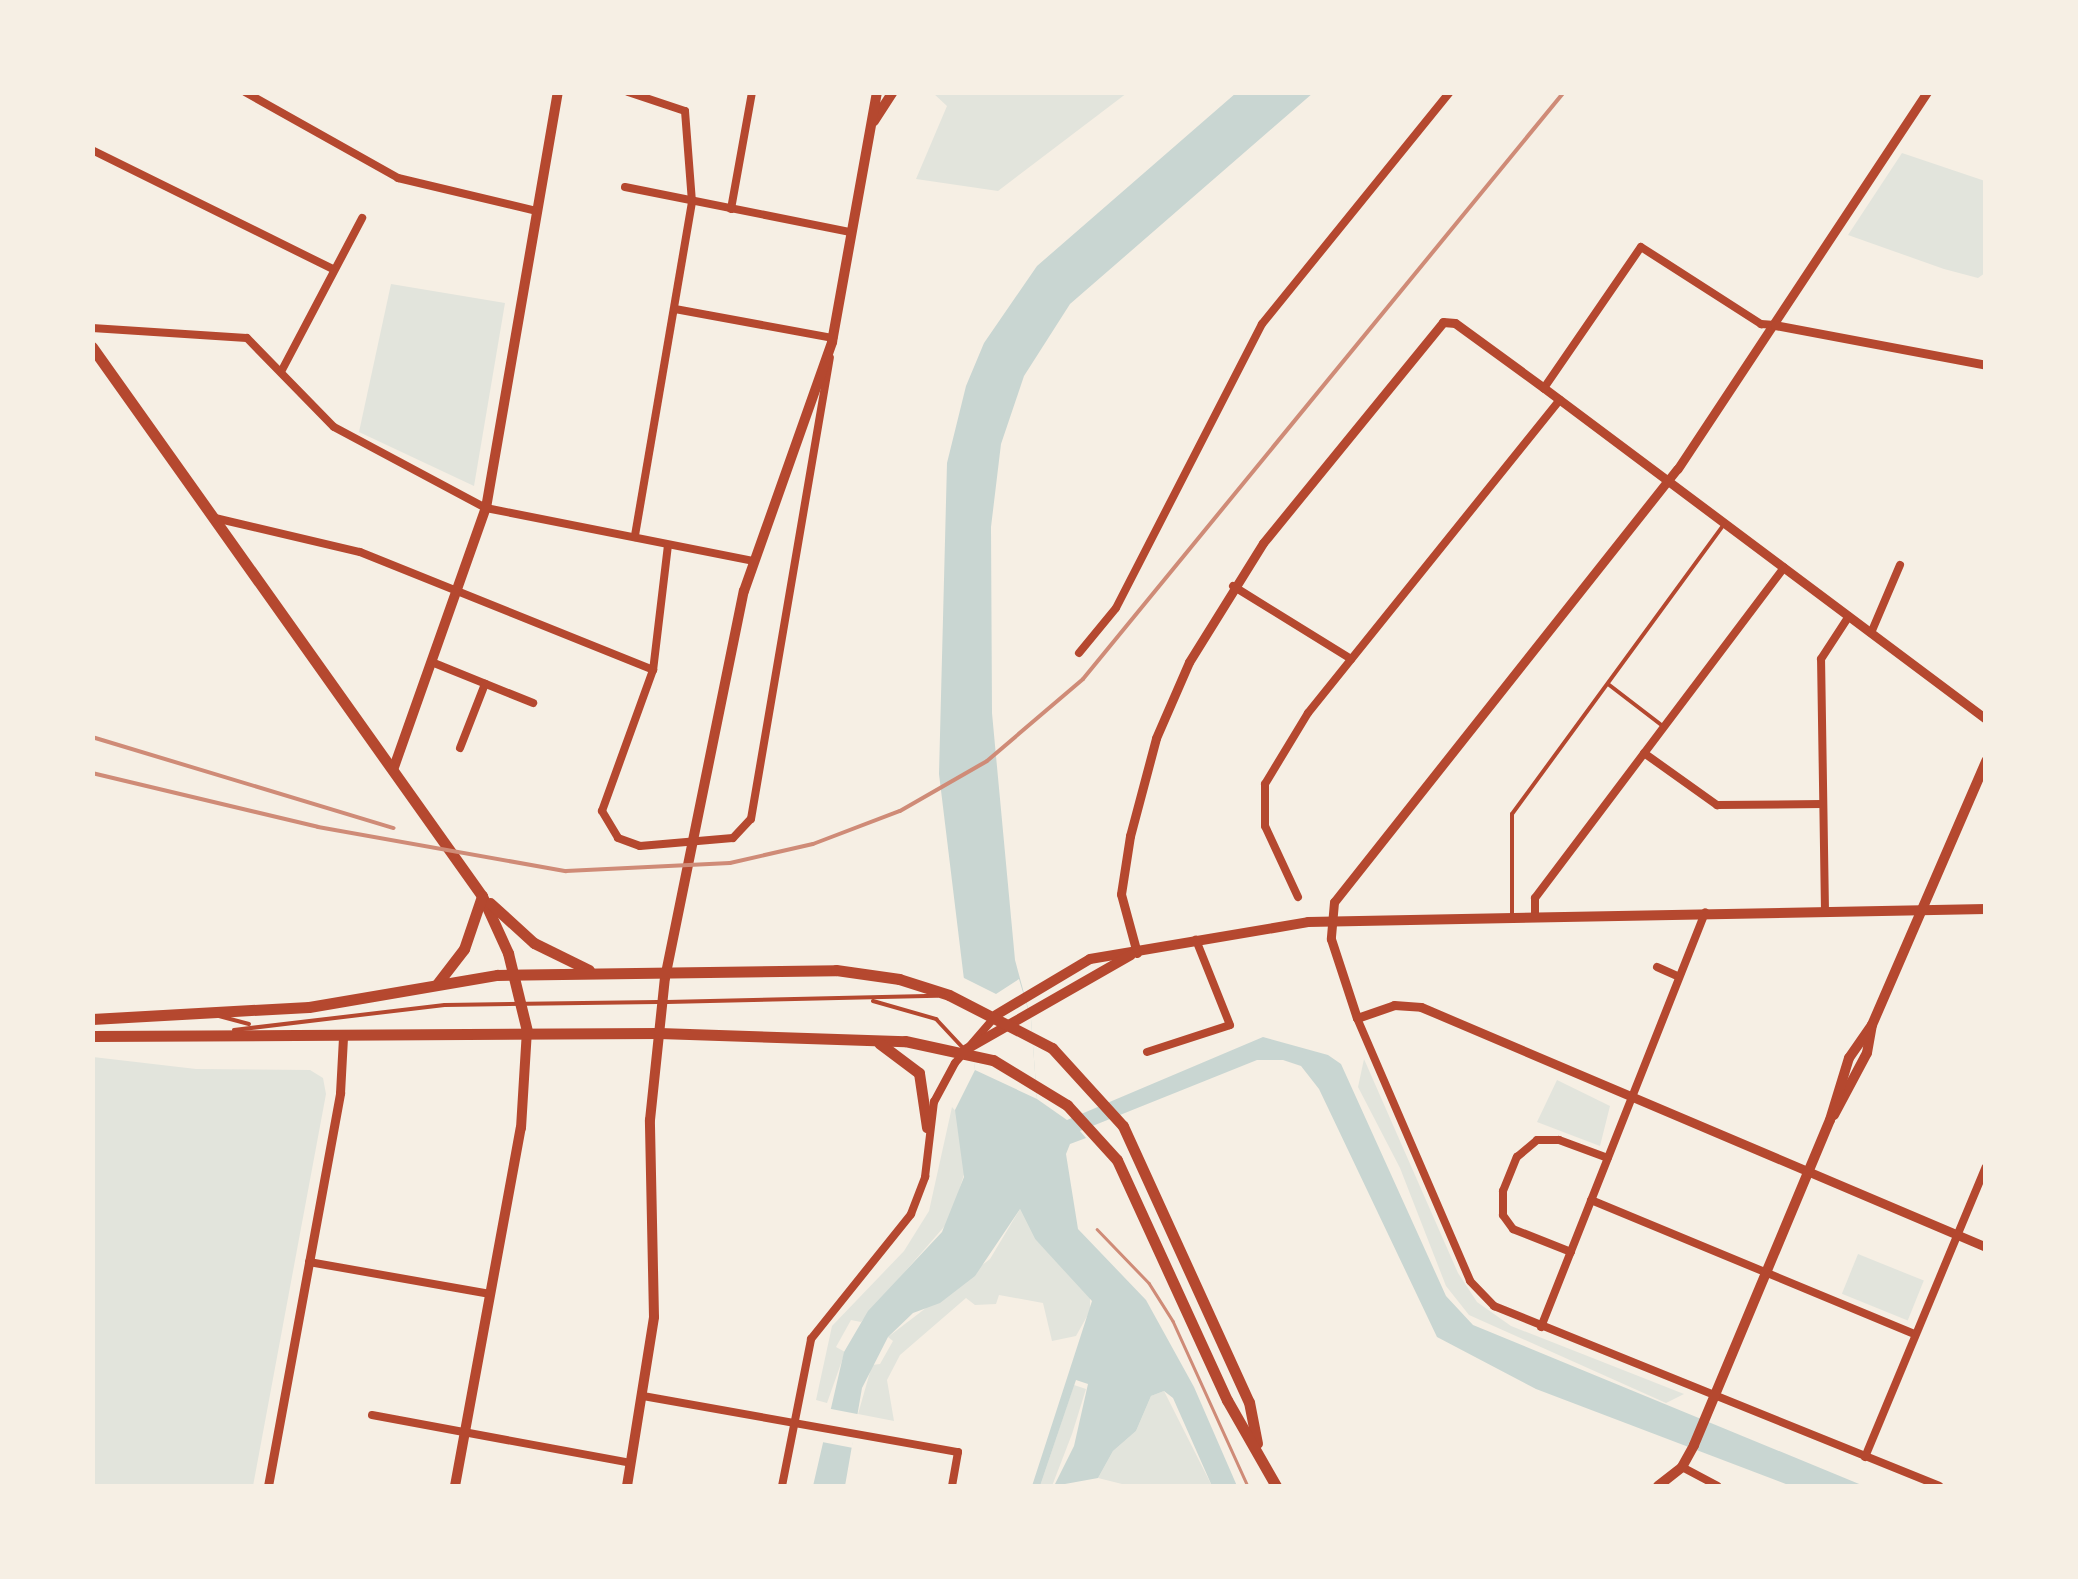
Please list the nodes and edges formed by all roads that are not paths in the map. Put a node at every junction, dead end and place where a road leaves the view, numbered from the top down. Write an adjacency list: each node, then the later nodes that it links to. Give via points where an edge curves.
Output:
1 (245, 92): 14 (street, via 398,178)
2 (558, 92): 14 (main road)
3 (628, 92): 12 (street, via 684,111)
4 (752, 92): 13 (street)
5 (877, 92): 9 (main road)
6 (893, 92): 9 (main road)
7 (1450, 92): 40 (street, via 1262,324 1116,608)
8 (1926, 92): 19 (street)
9 (871, 126): 16 (main road)
10 (92, 150): 17 (street)
11 (625, 187): 12 (street)
12 (692, 202): 13 (street); 18 (street)
13 (732, 209): 16 (street)
14 (537, 211): 28 (main road)
15 (362, 218): 17 (street)
16 (852, 232): 21 (main road)
17 (334, 269): 24 (street)
18 (675, 309): 21 (street); 31 (street)
19 (1774, 325): 23 (street); 25 (street, via 1761,324 1641,248); 27 (street)
20 (92, 328): 24 (street, via 238,335)
21 (832, 340): 33 (main road); 43 (street, via 753,812 739,835 640,846 618,838 606,822 604,795)
22 (92, 347): 29 (main road)
23 (1986, 364)
24 (282, 370): 28 (street, via 334,427)
25 (1544, 388): 26 (street); 36 (street, via 1455,323 1443,322)
26 (1560, 400): 27 (street); 41 (street)
27 (1668, 480): 30 (street); 62 (street, via 1334,902)
28 (486, 508): 31 (street); 37 (main road)
29 (211, 517): 37 (street, via 326,540); 52 (main road)
30 (1725, 523): 35 (street); 44 (lane)
31 (635, 537): 32 (street)
32 (668, 545): 33 (street); 43 (street)
33 (753, 561): 69 (main road)
34 (1900, 566): 39 (street)
35 (1784, 567): 38 (street); 48 (street)
36 (1233, 586): 41 (street); 64 (street, via 1156,738 1134,819 1121,894)
37 (462, 591): 42 (main road); 43 (street)
38 (1849, 616): 39 (street); 53 (street, via 1821,659)
39 (1871, 633): 47 (street)
40 (1079, 653)
41 (1351, 660): 55 (street, via 1264,784 1265,826)
42 (434, 663): 45 (street); 52 (main road)
43 (653, 670)
44 (1608, 683): 48 (lane); 60 (lane, via 1512,814)
45 (485, 684): 46 (street); 49 (street)
46 (533, 703)
47 (1986, 719)
48 (1664, 726): 50 (street)
49 (460, 748)
50 (1644, 754): 53 (street, via 1716,805); 61 (street, via 1535,898)
51 (1986, 761): 58 (main road)
52 (394, 770): 54 (main road)
53 (1822, 804): 57 (street)
54 (482, 896): 66 (main road, via 534,943); 67 (main road); 70 (main road, via 464,950)
55 (1298, 897)
56 (1986, 909): 58 (main road)
57 (1825, 911): 58 (main road); 59 (main road)
58 (1921, 911): 93 (main road, via 1872,1025 1867,1054)
59 (1705, 912): 61 (main road); 68 (street)
60 (1512, 914): 61 (main road); 62 (main road)
61 (1535, 915)
62 (1332, 919): 63 (main road); 77 (street, via 1331,939)
63 (1196, 940): 64 (main road); 88 (street, via 1230,1025)
64 (1137, 953): 76 (main road, via 1090,958); 79 (main road)
65 (1657, 967): 68 (street)
66 (608, 974): 67 (main road); 69 (main road)
67 (514, 975): 70 (main road); 74 (main road)
68 (1679, 977): 89 (street)
69 (666, 978): 71 (main road, via 836,970 899,979); 73 (main road)
70 (437, 984): 75 (main road, via 309,1007)
71 (960, 999): 72 (lane); 76 (main road)
72 (868, 1000): 73 (lane); 87 (lane, via 936,1019)
73 (663, 1002): 74 (lane); 82 (main road)
74 (521, 1005): 80 (lane, via 429,1006); 81 (main road)
75 (207, 1013): 78 (main road); 80 (lane)
76 (996, 1016): 79 (main road); 87 (street)
77 (1357, 1018): 89 (street, via 1394,1004 1421,1007); 101 (street, via 1470,1281 1494,1306)
78 (92, 1019)
79 (1011, 1023): 87 (main road); 108 (main road, via 1032,1034 1117,1118 1152,1178 1250,1402)
80 (253, 1026): 84 (lane)
81 (528, 1032): 82 (main road); 85 (main road); 100 (main road, via 524,1110)
82 (659, 1033): 86 (main road); 103 (main road, via 650,1120 654,1317)
83 (92, 1036): 84 (main road)
84 (210, 1036): 85 (main road)
85 (343, 1037): 98 (street, via 340,1094)
86 (866, 1039): 87 (main road); 90 (main road, via 914,1066)
87 (970, 1048): 90 (street, via 938,1094); 108 (main road, via 1035,1082 1091,1127 1134,1188 1227,1400)
88 (1147, 1052)
89 (1632, 1096): 91 (street); 93 (street)
90 (927, 1126): 106 (street, via 926,1168 914,1207 818,1326)
91 (1608, 1158): 94 (street); 97 (street, via 1559,1140 1537,1140 1517,1158 1502,1191 1502,1215 1513,1229)
92 (1986, 1167): 95 (street)
93 (1809, 1172): 95 (street); 99 (main road)
94 (1591, 1200): 97 (street); 99 (street)
95 (1957, 1235): 96 (street); 102 (street)
96 (1986, 1248)
97 (1570, 1252): 101 (street)
98 (309, 1262): 100 (street); 113 (street)
99 (1766, 1272): 102 (street); 104 (main road)
100 (490, 1294): 107 (main road)
101 (1541, 1327): 104 (street)
102 (1914, 1334): 109 (street)
103 (643, 1396): 106 (street); 110 (main road)
104 (1714, 1396): 109 (street); 111 (main road)
105 (372, 1414): 107 (street)
106 (794, 1423): 116 (street); 117 (street, via 958,1452)
107 (465, 1433): 110 (street); 114 (main road)
108 (1257, 1443): 118 (main road)
109 (1866, 1457): 112 (street)
110 (631, 1463): 115 (main road)
111 (1684, 1463): 119 (main road); 120 (street)
112 (1920, 1483): 121 (street)
113 (268, 1486)
114 (455, 1486)
115 (627, 1486)
116 (782, 1486)
117 (952, 1486)
118 (1276, 1486)
119 (1658, 1486)
120 (1717, 1486)
121 (1939, 1486)

